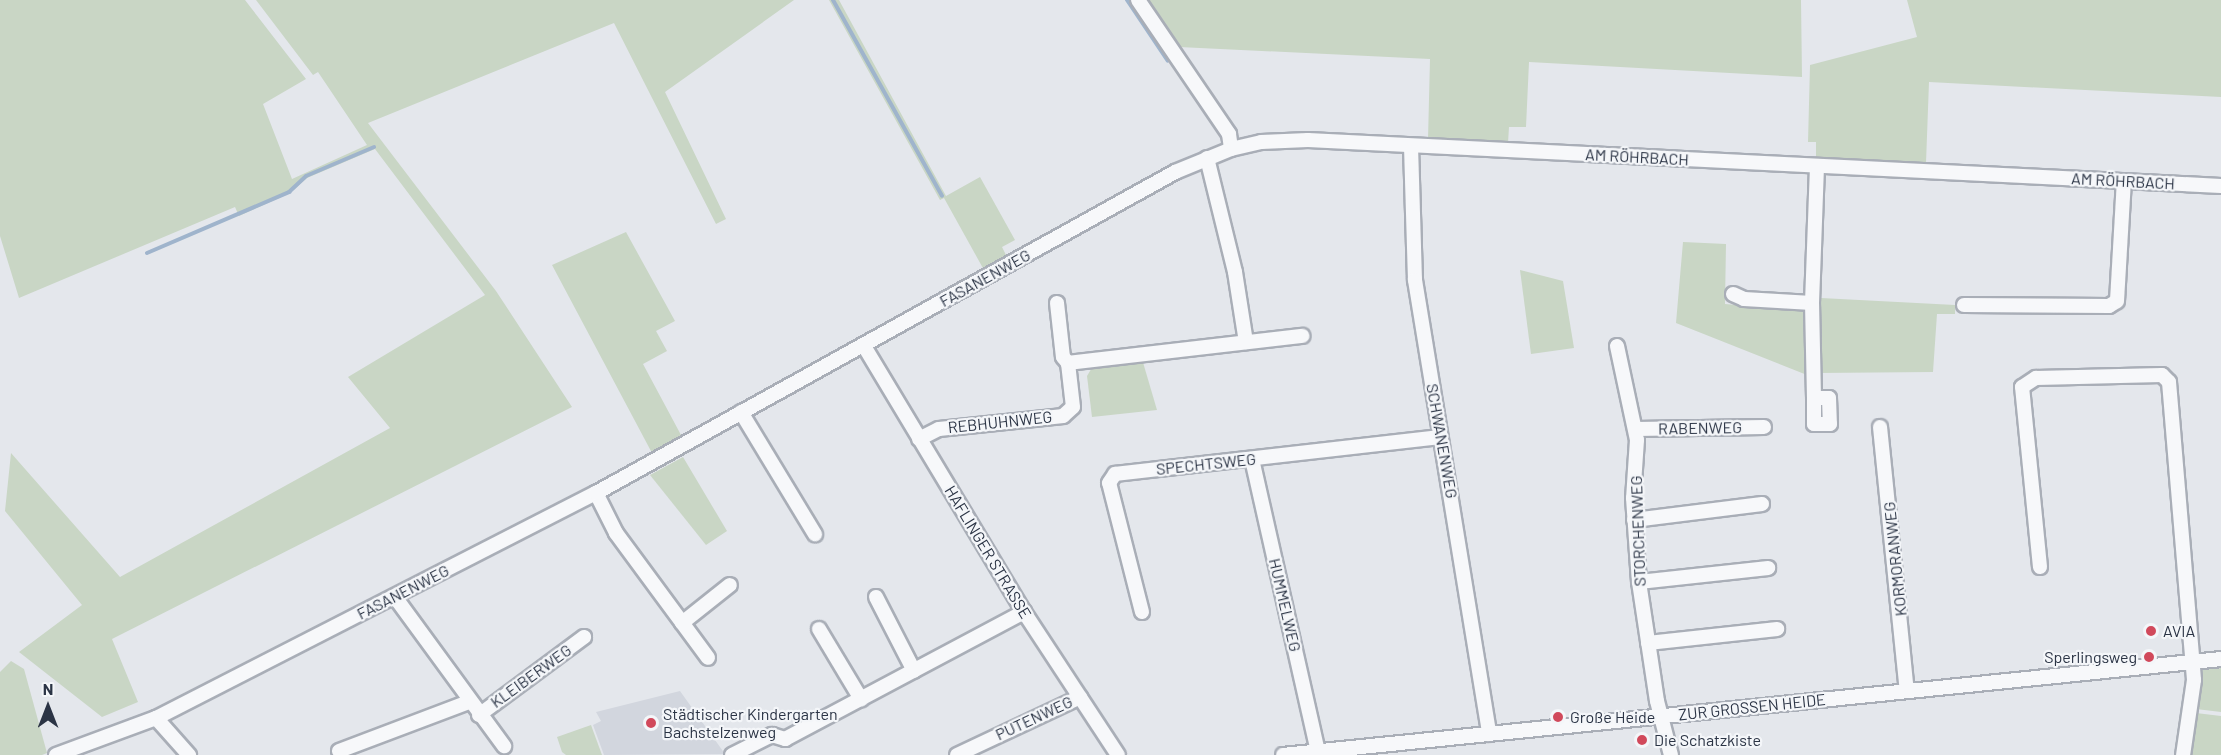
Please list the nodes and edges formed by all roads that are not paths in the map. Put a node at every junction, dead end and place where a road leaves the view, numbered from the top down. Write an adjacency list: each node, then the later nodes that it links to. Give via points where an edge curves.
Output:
1 (1137, 0): 3 (street, via 1229,134)
2 (1411, 146): 3 (street, AM RÖHRBACH, via 1308,140 1261,142); 5 (street, AM RÖHRBACH); 22 (street, SCHWANENWEG, via 1415,280)
3 (1231, 149): 4 (street, FASANENWEG)
4 (1208, 158): 13 (street, via 1235,272); 15 (street, FASANENWEG)
5 (1817, 166): 6 (street, AM RÖHRBACH); 10 (street)
6 (2124, 182): 7 (street, AM RÖHRBACH); 11 (street, via 2117,301 2109,306)
7 (2221, 186)
8 (1733, 294): 10 (street, via 1744,299)
9 (1057, 303): 16 (street, REBHUHNWEG, via 1063,357)
10 (1812, 303): 17 (street)
11 (1964, 304)
12 (1302, 336): 13 (street)
13 (1246, 342): 16 (street)
14 (1617, 345): 21 (street, STORCHENWEG)
15 (864, 346): 18 (street, FASANENWEG); 23 (street, HAFLINGER STRASSE)
16 (1068, 363): 23 (street, REBHUHNWEG, via 1073,406 1063,416 939,429)
17 (1814, 398)
18 (741, 412): 25 (street, FASANENWEG); 28 (street)
19 (1764, 427): 21 (street, RABENWEG)
20 (1880, 427): 46 (street, KORMORANWEG)
21 (1636, 429): 27 (street, STORCHENWEG)
22 (1440, 437): 24 (street, SPECHTSWEG); 53 (street, SCHWANENWEG)
23 (919, 439): 35 (street, HAFLINGER STRASSE)
24 (1252, 459): 36 (street, SPECHTSWEG, via 1115,474 1109,483); 57 (street, HUMMELWEG)
25 (596, 493): 33 (street, FASANENWEG); 37 (street, via 616,533)
26 (1762, 504): 27 (street)
27 (1634, 520): 31 (street, STORCHENWEG)
28 (815, 534)
29 (2040, 567): 44 (street, via 2022,387 2036,378 2162,375 2169,382)
30 (1768, 568): 31 (street)
31 (1639, 582): 41 (street, STORCHENWEG)
32 (730, 585): 37 (street)
33 (395, 597): 49 (street, KLEIBERWEG); 52 (street, FASANENWEG)
34 (876, 597): 45 (street)
35 (1024, 612): 45 (street); 47 (street, HAFLINGER STRASSE)
36 (1142, 612)
37 (682, 623): 42 (street)
38 (819, 629): 48 (street)
39 (1777, 629): 41 (street)
40 (584, 637): 50 (street, KLEIBERWEG)
41 (1647, 643): 51 (street, STORCHENWEG)
42 (708, 658)
43 (2221, 659): 44 (street, ZUR GROSSEN HEIDE)
44 (2193, 662): 46 (street, ZUR GROSSEN HEIDE); 65 (street)
45 (914, 672): 48 (street)
46 (1907, 691): 51 (street, ZUR GROSSEN HEIDE)
47 (1080, 697): 61 (street, PUTENWEG); 62 (street, HAFLINGER STRASSE)
48 (861, 699): 60 (street, via 785,739 772,735)
49 (469, 702): 50 (street, KLEIBERWEG); 56 (street, KLEIBERWEG)
50 (479, 715): 54 (street, KLEIBERWEG)
51 (1661, 716): 53 (street, ZUR GROSSEN HEIDE); 64 (street, STORCHENWEG)
52 (156, 718): 58 (street, FASANENWEG); 59 (street)
53 (1489, 734): 55 (street, ZUR GROSSEN HEIDE)
54 (504, 746)
55 (1410, 749): 57 (street, ZUR GROSSEN HEIDE)
56 (339, 751)
57 (1318, 751): 63 (street, ZUR GROSSEN HEIDE)
58 (56, 755)
59 (189, 755)
60 (732, 755)
61 (957, 755)
62 (1118, 755)
63 (1283, 755)
64 (1671, 755)
65 (2183, 755)

